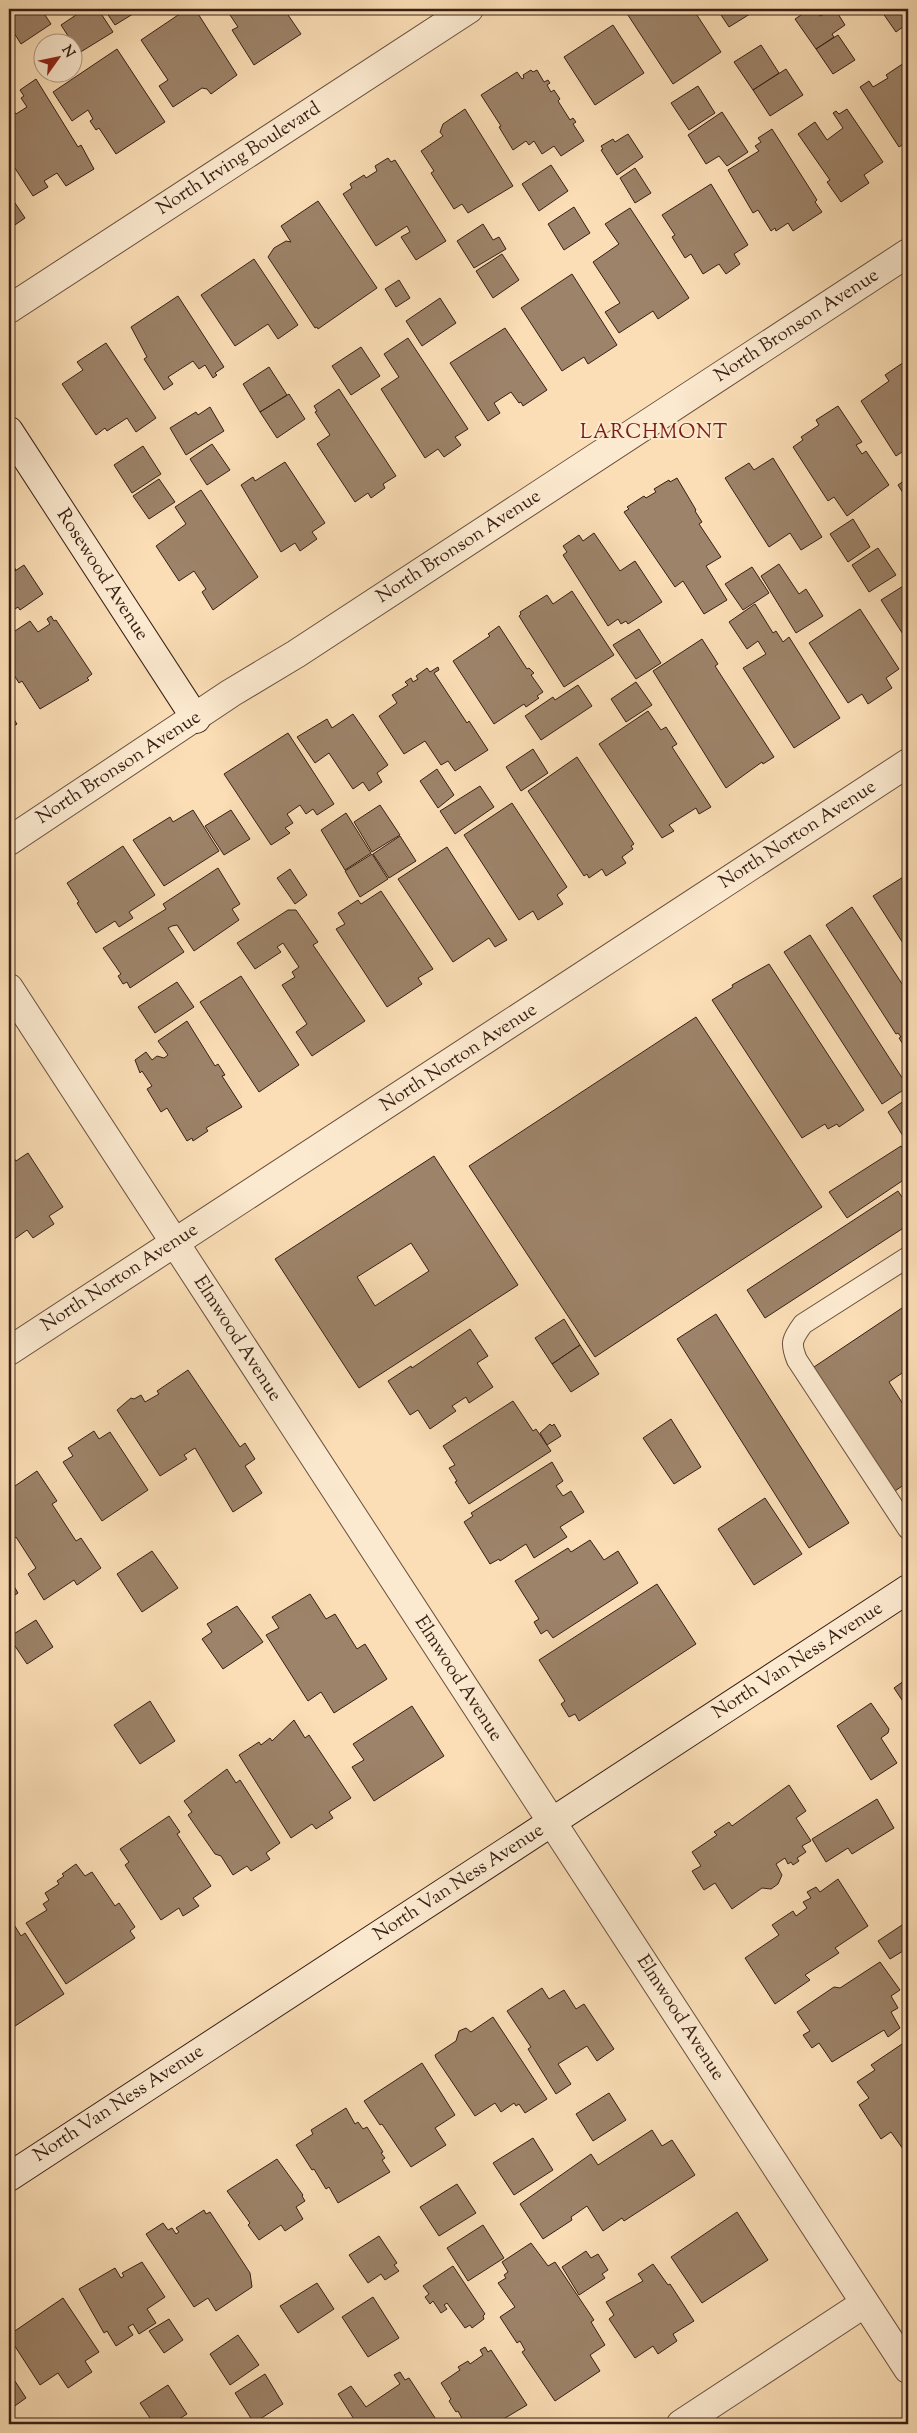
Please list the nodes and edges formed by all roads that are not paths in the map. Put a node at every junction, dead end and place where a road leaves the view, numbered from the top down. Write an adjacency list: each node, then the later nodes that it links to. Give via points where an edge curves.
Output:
1 (469, 9): 3 (street, North Irving Boulevard)
2 (908, 253): 5 (street, North Bronson Avenue, via 296,654 231,693)
3 (9, 309)
4 (9, 431): 5 (street, Rosewood Avenue)
5 (196, 719): 7 (street, North Bronson Avenue)
6 (908, 763): 9 (street, North Norton Avenue)
7 (9, 841)
8 (9, 988): 9 (street, Elmwood Avenue)
9 (174, 1242): 11 (street, North Norton Avenue); 14 (street, Elmwood Avenue)
10 (908, 1257): 12 (lane, via 803,1324 792,1347 797,1360)
11 (9, 1351)
12 (908, 1529)
13 (908, 1589): 14 (street, North Van Ness Avenue)
14 (552, 1822): 15 (street, North Van Ness Avenue); 16 (street, Elmwood Avenue)
15 (9, 2177)
16 (865, 2303): 17 (street, Elmwood Avenue); 18 (street)
17 (908, 2369)
18 (681, 2424)

